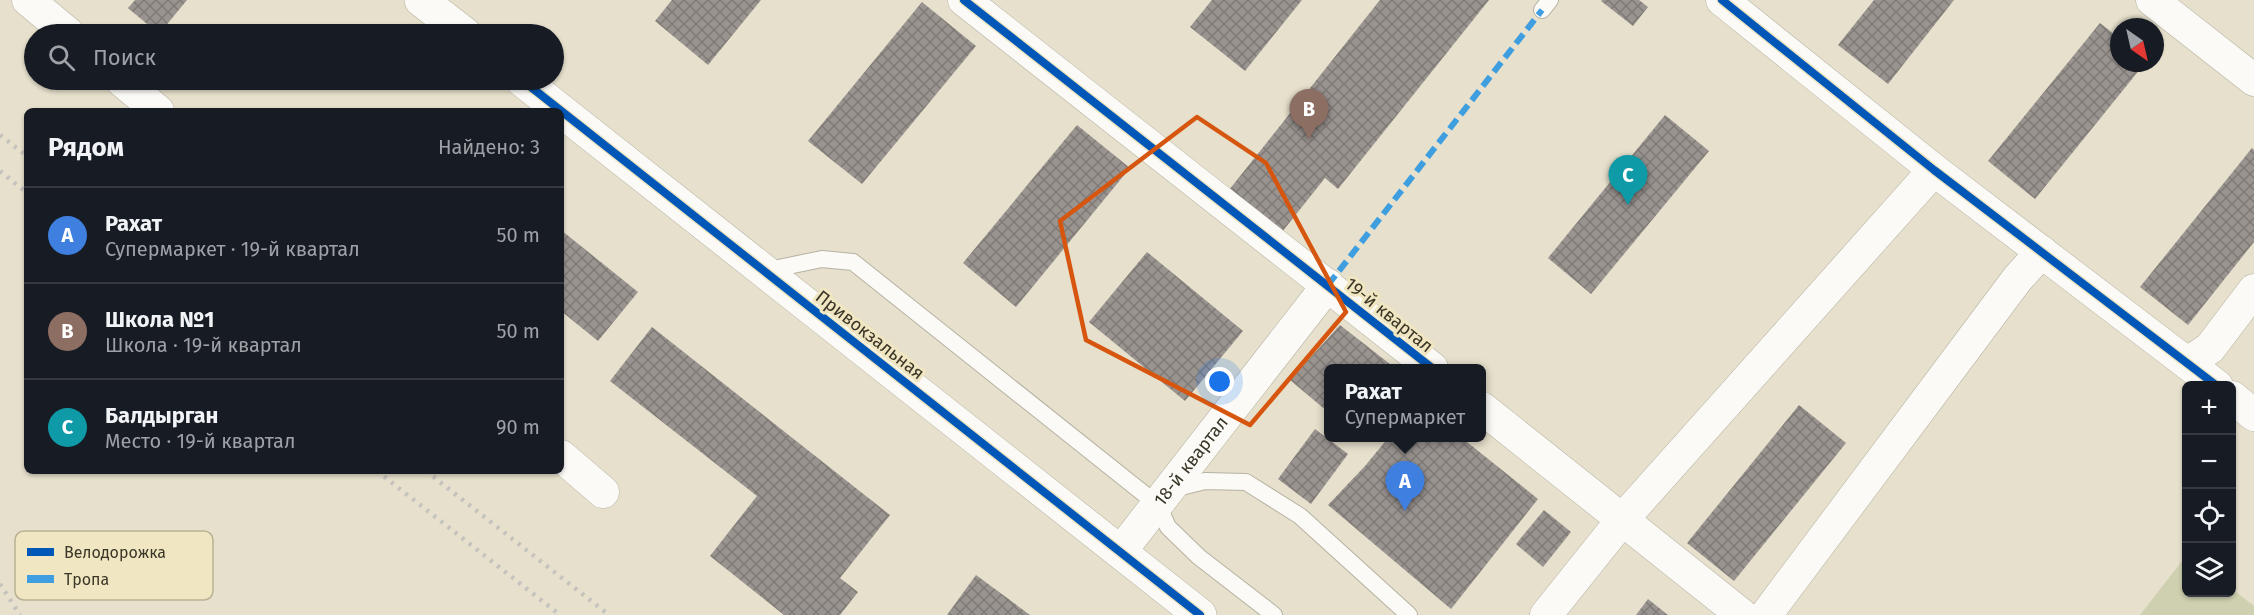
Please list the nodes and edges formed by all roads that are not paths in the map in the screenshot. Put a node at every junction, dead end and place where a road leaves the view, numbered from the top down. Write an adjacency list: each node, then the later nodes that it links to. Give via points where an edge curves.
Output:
1 (28, 0): 6 (street)
2 (421, 0): 7 (street)
3 (964, 0): 17 (street, 19-й квартал)
4 (1722, 0): 14 (street)
5 (2152, 0): 8 (street)
6 (57, 24)
7 (452, 24)
8 (2254, 80)
9 (133, 90): 11 (street)
10 (535, 90): 12 (street, Привокзальная)
11 (154, 108)
12 (558, 108)
13 (564, 113): 16 (street, Привокзальная)
14 (1934, 170): 15 (street); 28 (street)
15 (2042, 252): 19 (street); 35 (street, via 2018,278)
16 (765, 271): 27 (lane, via 822,259 853,262); 29 (street, Привокзальная)
17 (1328, 285): 20 (street, 19-й квартал); 27 (street, 18-й квартал)
18 (2254, 290): 19 (street, via 2210,348)
19 (2188, 363): 21 (street)
20 (1426, 364)
21 (2211, 381)
22 (2236, 400): 24 (street)
23 (1486, 411): 28 (street)
24 (2254, 415)
25 (564, 459): 26 (street)
26 (603, 492)
27 (1163, 497): 29 (street, 18-й квартал); 31 (lane, via 1168,527 1199,557); 32 (lane, via 1205,481 1246,482 1300,516)
28 (1622, 520): 33 (street); 34 (street)
29 (1121, 551): 30 (street, Привокзальная)
30 (1192, 613)
31 (1274, 615)
32 (1409, 615)
33 (1546, 615)
34 (1742, 615)
35 (1766, 615)

